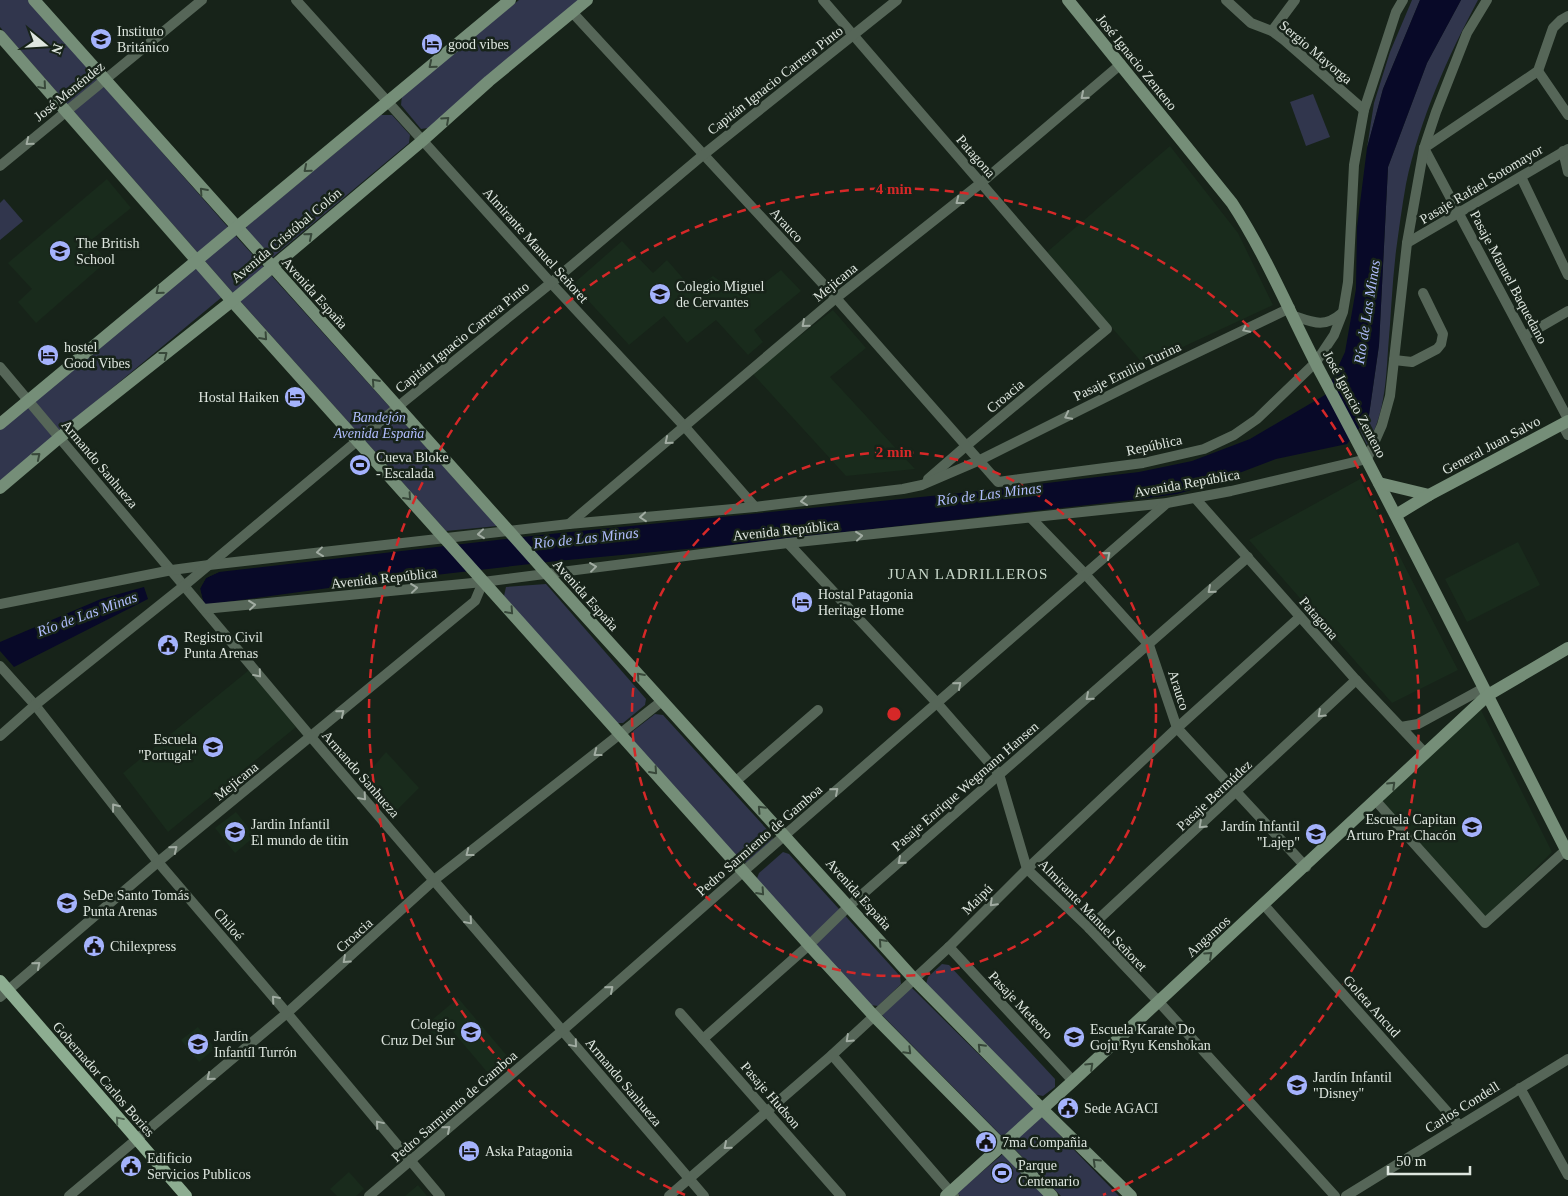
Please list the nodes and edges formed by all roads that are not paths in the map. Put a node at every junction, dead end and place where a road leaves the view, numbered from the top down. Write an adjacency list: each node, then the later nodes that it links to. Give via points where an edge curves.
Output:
1 (34, 0): 20 (main road, Avenida España)
2 (202, 0): 20 (street, José Menéndez)
3 (296, 0): 21 (street, Almirante Manuel Señoret)
4 (510, 0): 21 (main road, one-way to 21)
5 (587, 0): 13 (main road, Avenida Cristóbal Colón)
6 (824, 0): 17 (street, Patagona)
7 (898, 0): 17 (street, Capitán Ignacio Carrera Pinto)
8 (1068, 0): 18 (main road, José Ignacio Zenteno)
9 (1226, 0): 15 (street, Sergio Mayorga, via 1251,23)
10 (1295, 0): 15 (street)
11 (1403, 0): 22 (street, via 1396,12)
12 (1487, 0): 26 (street, via 1467,33)
13 (572, 12): 25 (main road, Avenida Cristóbal Colón, one-way to 13); 28 (street, Arauco)
14 (1568, 16): 19 (street, via 1553,28)
15 (1272, 31): 22 (street, Sergio Mayorga)
16 (0, 36): 23 (main road, one-way to 23)
17 (853, 36): 28 (street, Capitán Ignacio Carrera Pinto); 32 (street, Patagona)
18 (1121, 64): 32 (street, Mejicana, one-way to 32); 44 (main road, José Ignacio Zenteno, via 1232,203)
19 (1538, 71): 24 (street); 26 (street)
20 (105, 80): 23 (street, José Menéndez); 34 (main road, Avenida España, one-way to 20)
21 (388, 102): 25 (street, Almirante Manuel Señoret); 34 (main road, one-way to 34)
22 (1364, 110): 45 (street, via 1354,165 1348,282)
23 (66, 112): 29 (street, José Menéndez, one-way to 29); 36 (main road)
24 (1568, 115)
25 (422, 141): 37 (main road, Avenida Cristóbal Colón, one-way to 25); 39 (street, Almirante Manuel Señoret)
26 (1424, 148): 33 (street, Pasaje Manuel Baquedano); 35 (street)
27 (1566, 150): 30 (street); 31 (street, Pasaje Rafael Sotomayor)
28 (703, 155): 39 (street, Capitán Ignacio Carrera Pinto); 41 (street, Arauco)
29 (0, 166)
30 (1568, 172)
31 (1521, 177): 33 (street, Pasaje Rafael Sotomayor); 38 (street)
32 (981, 183): 41 (street, Mejicana, one-way to 41); 46 (street, Patagona)
33 (1459, 213): 35 (street, Pasaje Rafael Sotomayor); 47 (street, Pasaje Manuel Baquedano)
34 (236, 228): 36 (main road); 37 (main road, Avenida España)
35 (1407, 243): 48 (street)
36 (196, 260): 42 (main road); 51 (main road, one-way to 51)
37 (272, 268): 42 (main road, Avenida Cristóbal Colón); 52 (main road, Avenida España, one-way to 37)
38 (1568, 274)
39 (551, 283): 52 (street, Capitán Ignacio Carrera Pinto); 55 (street, Almirante Manuel Señoret)
40 (1424, 293): 48 (street, via 1443,334 1441,344 1412,362)
41 (836, 298): 55 (street, Mejicana, one-way to 55); 58 (street, Arauco)
42 (232, 301): 56 (main road, Avenida Cristóbal Colón, one-way to 42); 57 (main road, one-way to 57)
43 (1568, 311): 47 (street)
44 (1292, 312): 45 (street, via 1315,324 1334,320); 49 (main road, José Ignacio Zenteno); 60 (street, Pasaje Emilio Turina, one-way to 60, via 1155,373)
45 (1343, 312): 49 (street, via 1334,335)
46 (1107, 329): 58 (street, Croacia)
47 (1525, 336): 54 (street, Pasaje Manuel Baquedano)
48 (1394, 360): 59 (street, via 1390,396)
49 (1316, 362): 59 (main road, José Ignacio Zenteno); 60 (street, República, via 1257,419 1234,435 1204,448 1143,464 998,482)
50 (0, 367): 51 (street, Armando Sanhueza)
51 (28, 401): 53 (main road); 56 (street, Armando Sanhueza)
52 (398, 407): 57 (street, Capitán Ignacio Carrera Pinto); 71 (main road, Avenida España)
53 (0, 424)
54 (1567, 425): 64 (main road, General Juan Salvo)
55 (685, 427): 67 (street, Almirante Manuel Señoret); 70 (street, Mejicana, one-way to 70)
56 (59, 438): 63 (main road, Avenida Cristóbal Colón, one-way to 56); 76 (street, Armando Sanhueza)
57 (357, 440): 72 (main road, one-way to 72); 75 (street, Capitán Ignacio Carrera Pinto)
58 (966, 446): 60 (street, Arauco); 62 (street, Croacia)
59 (1367, 459): 61 (main road, José Ignacio Zenteno); 65 (street, Avenida República)
60 (978, 461): 62 (street, Pasaje Emilio Turina)
61 (1379, 483): 64 (main road); 68 (main road, José Ignacio Zenteno)
62 (922, 485): 67 (street, Avenida República, one-way to 67)
63 (0, 488)
64 (1429, 495): 68 (main road, General Juan Salvo)
65 (1195, 498): 66 (street, Avenida República); 74 (street, Patagona)
66 (1167, 503): 69 (street, Avenida República); 78 (street, Pedro Sarmiento de Gamboa, one-way to 66)
67 (755, 507): 70 (street, Avenida República, one-way to 70)
68 (1396, 515): 88 (main road, José Ignacio Zenteno)
69 (1031, 518): 73 (street, Avenida República, one-way to 69); 78 (street, Arauco)
70 (569, 524): 71 (street, Avenida República)
71 (511, 533): 72 (street, Avenida República, one-way to 72); 77 (main road, Avenida España)
72 (446, 540): 75 (street, Avenida República, one-way to 75); 79 (main road)
73 (788, 543): 77 (street, Avenida República, one-way to 73); 90 (street, Almirante Manuel Señoret)
74 (1248, 558): 83 (street, Patagona); 84 (street, Pasaje Enrique Wegmann Hansen, one-way to 84)
75 (210, 564): 76 (street, Avenida República); 80 (street, Capitán Ignacio Carrera Pinto)
76 (172, 570): 80 (street, Armando Sanhueza); 81 (street, Avenida República)
77 (543, 570): 79 (street, Avenida República); 89 (main road, Avenida España, one-way to 77)
78 (1085, 574): 84 (street, Arauco); 90 (street, Pedro Sarmiento de Gamboa, one-way to 78)
79 (480, 578): 82 (street, Avenida República, one-way to 79); 95 (main road, one-way to 95); 97 (street, Mejicana, one-way to 79, via 475,601)
80 (185, 585): 82 (street, Armando Sanhueza); 91 (street, Capitán Ignacio Carrera Pinto)
81 (0, 604)
82 (204, 609): 97 (street, Armando Sanhueza, one-way to 97)
83 (1300, 617): 87 (street, Patagona); 94 (street, Maipú)
84 (1149, 645): 94 (street, Arauco); 99 (street, Pasaje Enrique Wegmann Hansen, one-way to 99)
85 (1568, 648): 88 (main road, Angamos)
86 (0, 666): 91 (street, Chiloé)
87 (1356, 680): 93 (street, Patagona); 101 (street, Pasaje Bermúdez, one-way to 101)
88 (1486, 692): 93 (street, via 1418,724); 98 (main road, Angamos); 104 (main road, José Ignacio Zenteno)
89 (662, 701): 95 (street, Croacia); 100 (main road, Avenida España)
90 (937, 703): 99 (street, Almirante Manuel Señoret); 103 (street, Pedro Sarmiento de Gamboa, one-way to 90)
91 (35, 705): 96 (street, Capitán Ignacio Carrera Pinto); 105 (street, Chiloé, one-way to 91)
92 (818, 710): 100 (street)
93 (1402, 727): 98 (street, Patagona)
94 (1177, 728): 101 (street, Arauco); 107 (street, Maipú)
95 (621, 734): 108 (main road, one-way to 108); 109 (street, Croacia, one-way to 109)
96 (0, 736)
97 (311, 737): 105 (street, Mejicana, one-way to 97); 109 (street, Armando Sanhueza, one-way to 109)
98 (1425, 753): 102 (main road, Angamos, one-way to 98)
99 (999, 774): 107 (street, Almirante Manuel Señoret); 111 (street, Pasaje Enrique Wegmann Hansen, one-way to 111)
100 (735, 782): 103 (main road, Avenida España, one-way to 100)
101 (1237, 793): 106 (street, Arauco); 112 (street, Pasaje Bermúdez, one-way to 112)
102 (1376, 801): 104 (street, via 1486,923); 106 (main road, Angamos)
103 (785, 834): 108 (street, Pedro Sarmiento de Gamboa); 111 (main road, Avenida España)
104 (1567, 850)
105 (158, 862): 116 (street, Mejicana, one-way to 105); 118 (street, Chiloé, one-way to 105)
106 (1306, 867): 110 (main road, Angamos)
107 (1027, 869): 112 (street, Almirante Manuel Señoret); 114 (street, Maipú, one-way to 114)
108 (743, 872): 113 (main road, one-way to 113); 121 (street, Pedro Sarmiento de Gamboa, one-way to 108)
109 (434, 880): 118 (street, Croacia, one-way to 118); 121 (street, Armando Sanhueza, one-way to 121)
110 (1264, 905): 117 (main road, Angamos, one-way to 110); 129 (street, Goleta Ancud)
111 (849, 906): 113 (street, Pasaje Enrique Wegmann Hansen); 115 (main road, Avenida España, one-way to 111)
112 (1089, 928): 117 (street, Almirante Manuel Señoret)
113 (809, 945): 120 (main road); 122 (street, Pasaje Enrique Wegmann Hansen)
114 (949, 947): 115 (street, Maipú); 125 (street, Pasaje Meteoro)
115 (914, 979): 120 (street, Maipú); 127 (main road, Avenida España, one-way to 115)
116 (3, 989): 130 (main road, Gobernador Carlos Bories, one-way to 116)
117 (1158, 1001): 125 (main road, Angamos, one-way to 117); 145 (street, Almirante Manuel Señoret)
118 (287, 1013): 130 (street, Croacia, one-way to 130); 132 (street, Chiloé, one-way to 118)
119 (680, 1013): 122 (street, Pasaje Hudson)
120 (874, 1016): 123 (street, Maipú, one-way to 123); 131 (main road, one-way to 131)
121 (563, 1030): 132 (street, Pedro Sarmiento de Gamboa, one-way to 121); 134 (street, Armando Sanhueza, one-way to 134)
122 (703, 1039): 128 (street, Pasaje Hudson)
123 (832, 1055): 128 (street, Maipú); 135 (street)
124 (1568, 1059): 126 (street, Carlos Condell)
125 (1074, 1081): 127 (main road, Angamos)
126 (1520, 1088): 129 (street, Carlos Condell); 133 (street)
127 (1042, 1109): 131 (main road, Angamos); 144 (main road, Avenida España, one-way to 127)
128 (766, 1111): 134 (street, Maipú, one-way to 134); 142 (street, Pasaje Hudson)
129 (1459, 1125): 146 (street, Carlos Condell)
130 (136, 1140): 136 (street, Croacia); 137 (main road, Gobernador Carlos Bories)
131 (1002, 1146): 135 (main road, Angamos); 143 (main road)
132 (410, 1161): 138 (street, Pedro Sarmiento de Gamboa); 139 (street, Chiloé)
133 (1568, 1176)
134 (688, 1178): 140 (street, Maipú); 141 (street, Armando Sanhueza)
135 (950, 1195)
136 (69, 1196)
137 (186, 1196)
138 (369, 1196)
139 (440, 1196)
140 (669, 1196)
141 (704, 1196)
142 (841, 1196)
143 (1052, 1196)
144 (1131, 1196)
145 (1335, 1196)
146 (1346, 1196)

